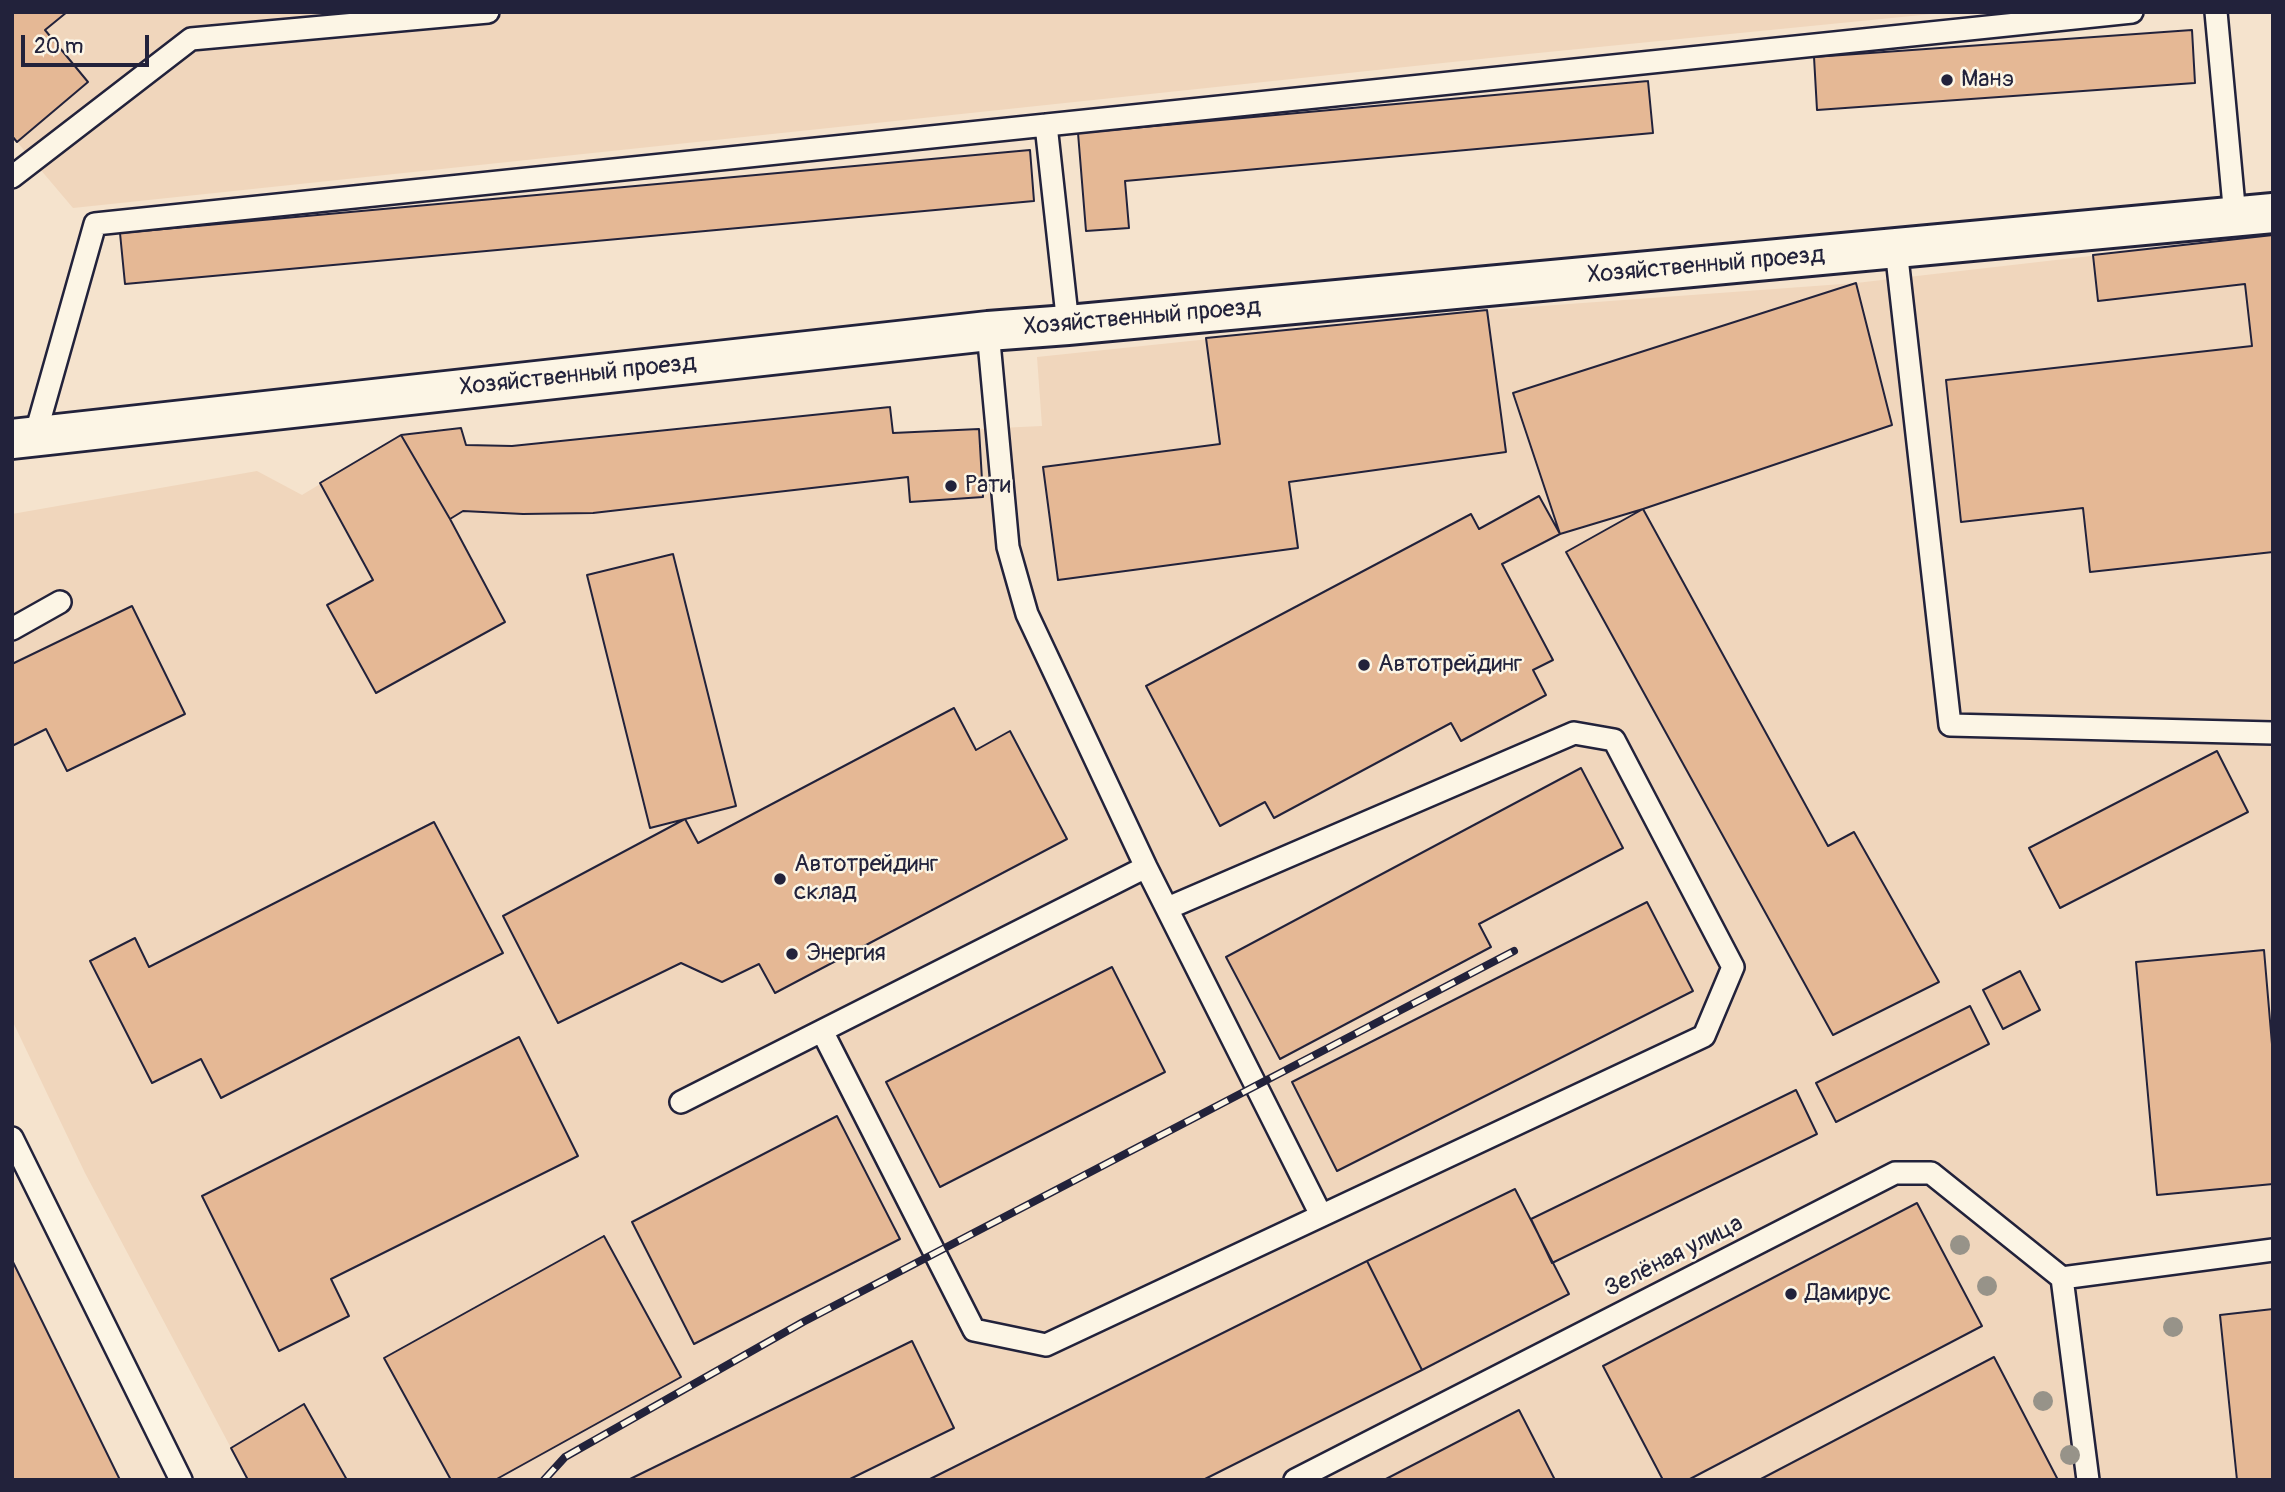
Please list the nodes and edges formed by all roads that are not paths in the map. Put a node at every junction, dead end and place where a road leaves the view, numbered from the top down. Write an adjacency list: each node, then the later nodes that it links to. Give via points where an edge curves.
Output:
1 (488, 12): 5 (lane, via 191,38)
2 (2132, 12): 4 (lane)
3 (2216, 12): 7 (lane)
4 (1046, 125): 9 (lane); 11 (lane, via 95,224)
5 (12, 177)
6 (2273, 213): 7 (street, Хозяйственный проезд)
7 (2235, 217): 8 (street, Хозяйственный проезд)
8 (1896, 249): 9 (street, Хозяйственный проезд); 14 (lane, via 1950,725)
9 (1068, 325): 10 (street, Хозяйственный проезд)
10 (988, 331): 11 (street, Хозяйственный проезд); 15 (lane, via 1008,547 1027,614)
11 (24, 437)
12 (60, 602): 13 (lane)
13 (12, 629)
14 (2273, 733)
15 (1146, 867): 16 (lane); 17 (lane)
16 (1168, 908): 20 (lane); 20 (lane, via 1574,733 1614,740 1733,967 1704,1036)
17 (822, 1031): 18 (lane); 20 (lane, via 974,1330 1046,1345)
18 (681, 1102)
19 (12, 1138): 23 (lane)
20 (1321, 1215)
21 (2273, 1250): 22 (lane)
22 (2062, 1278): 24 (lane, Зелёная улица, via 1931,1173 1895,1173); 25 (lane)
23 (181, 1480)
24 (1295, 1480)
25 (2088, 1480)

